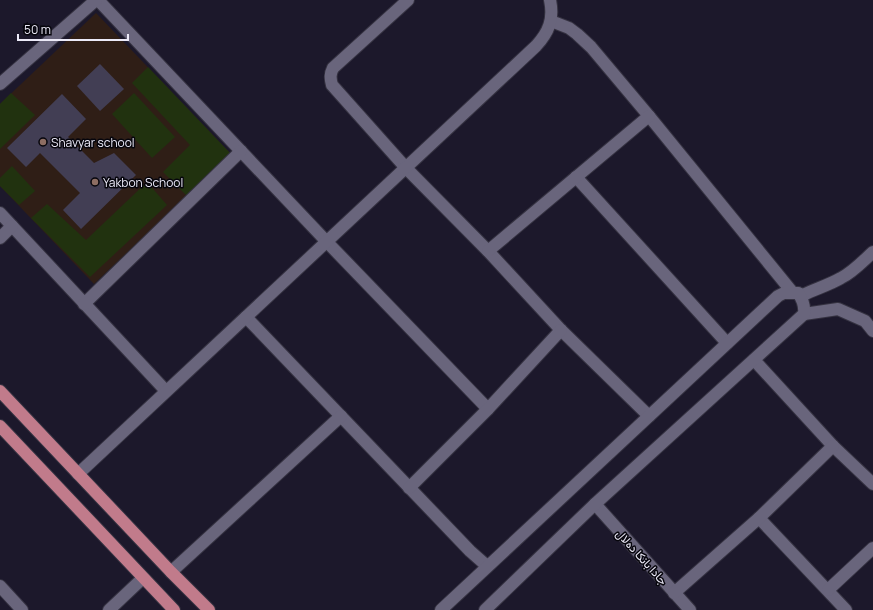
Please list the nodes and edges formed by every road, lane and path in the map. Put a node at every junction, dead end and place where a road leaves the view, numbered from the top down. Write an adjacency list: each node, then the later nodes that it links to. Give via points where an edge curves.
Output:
1 (97, 0): 5 (street); 7 (street)
2 (407, 0): 8 (street, via 330,73 335,90)
3 (550, 0): 4 (street)
4 (551, 21): 6 (street, via 569,28 584,40); 8 (street, via 543,39)
5 (0, 84)
6 (649, 116): 9 (street); 16 (street)
7 (241, 151): 13 (street); 17 (street)
8 (406, 168): 13 (street); 14 (street)
9 (576, 177): 14 (street); 22 (street)
10 (0, 213): 11 (street)
11 (12, 226): 12 (street); 17 (street)
12 (0, 238)
13 (327, 242): 19 (street); 26 (street)
14 (488, 251): 20 (street)
15 (873, 252): 16 (street, via 840,279 803,295)
16 (795, 293): 18 (street, via 802,299); 22 (street, via 778,296)
17 (84, 304): 25 (street)
18 (804, 314): 21 (street, via 838,309 865,321); 23 (street)
19 (246, 317): 25 (street); 27 (street)
20 (561, 330): 26 (street); 28 (street)
21 (873, 331)
22 (727, 343): 28 (street)
23 (754, 360): 30 (street); 34 (street)
24 (0, 390): 31 (main road)
25 (166, 391): 31 (street)
26 (488, 409): 33 (street)
27 (341, 416): 33 (street); 38 (street)
28 (649, 416): 37 (street)
29 (0, 426): 39 (main road)
30 (833, 446): 32 (street); 35 (street)
31 (78, 474): 38 (main road)
32 (873, 484)
33 (410, 488): 37 (street)
34 (595, 504): 42 (street, جادا بانكا ده‌لال); 48 (street)
35 (759, 518): 41 (street); 42 (street)
36 (873, 548): 41 (street)
37 (487, 566): 47 (street)
38 (171, 572): 46 (main road)
39 (143, 578): 44 (street); 45 (main road)
40 (0, 586): 43 (street)
41 (828, 590): 50 (street)
42 (674, 593): 49 (street, جادا بانكا ده‌لال)
43 (22, 610)
44 (109, 610)
45 (174, 610)
46 (209, 610)
47 (441, 610)
48 (485, 610)
49 (690, 610)
50 (846, 610)

